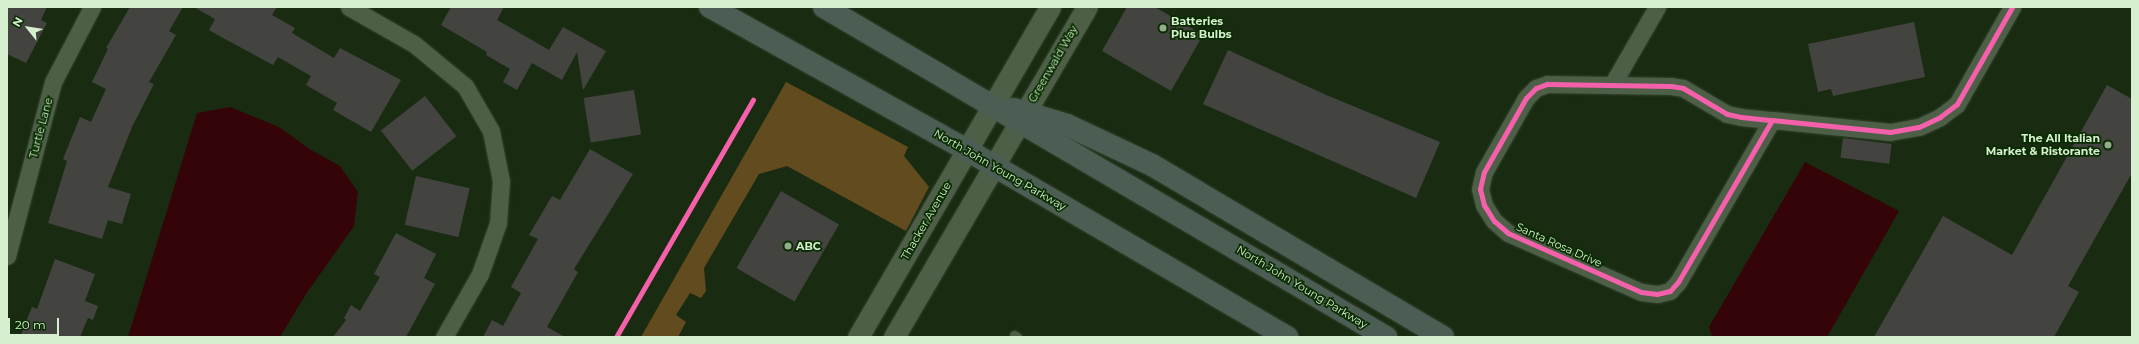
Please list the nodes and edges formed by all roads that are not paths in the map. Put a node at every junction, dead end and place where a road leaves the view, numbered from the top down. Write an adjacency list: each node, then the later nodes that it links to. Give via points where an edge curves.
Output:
1 (92, 7): 15 (street, Turtle Lane, via 54,82)
2 (349, 7): 17 (street, via 414,44 465,86 491,131 501,181 498,223 480,274)
3 (710, 7): 13 (highway, North John Young Parkway)
4 (824, 7): 10 (highway)
5 (1050, 7): 10 (street)
6 (1087, 7): 11 (street, Greenwald Way)
7 (1657, 7): 9 (street)
8 (2012, 7): 12 (street, Santa Rosa Drive, via 1957,104 1940,117 1919,127 1890,132)
9 (1612, 85): 12 (street, Santa Rosa Drive, via 1683,88 1727,114); 12 (street, Santa Rosa Drive, via 1547,84 1536,88 1526,98 1484,172 1480,189 1484,205 1494,221 1508,233 1641,292 1657,294 1670,291 1678,282)
10 (993, 105): 11 (highway); 13 (street, Thacker Avenue)
11 (1023, 116): 14 (street); 22 (highway, North John Young Parkway); 23 (highway, via 1067,125 1152,165)
12 (1772, 120)
13 (967, 150): 14 (highway, North John Young Parkway); 18 (street, Thacker Avenue)
14 (994, 166): 16 (highway, North John Young Parkway); 19 (street)
15 (7, 256)
16 (1157, 262): 20 (highway); 21 (highway, North John Young Parkway)
17 (444, 337)
18 (858, 337)
19 (894, 337)
20 (1271, 337)
21 (1287, 337)
22 (1386, 337)
23 (1444, 337)

